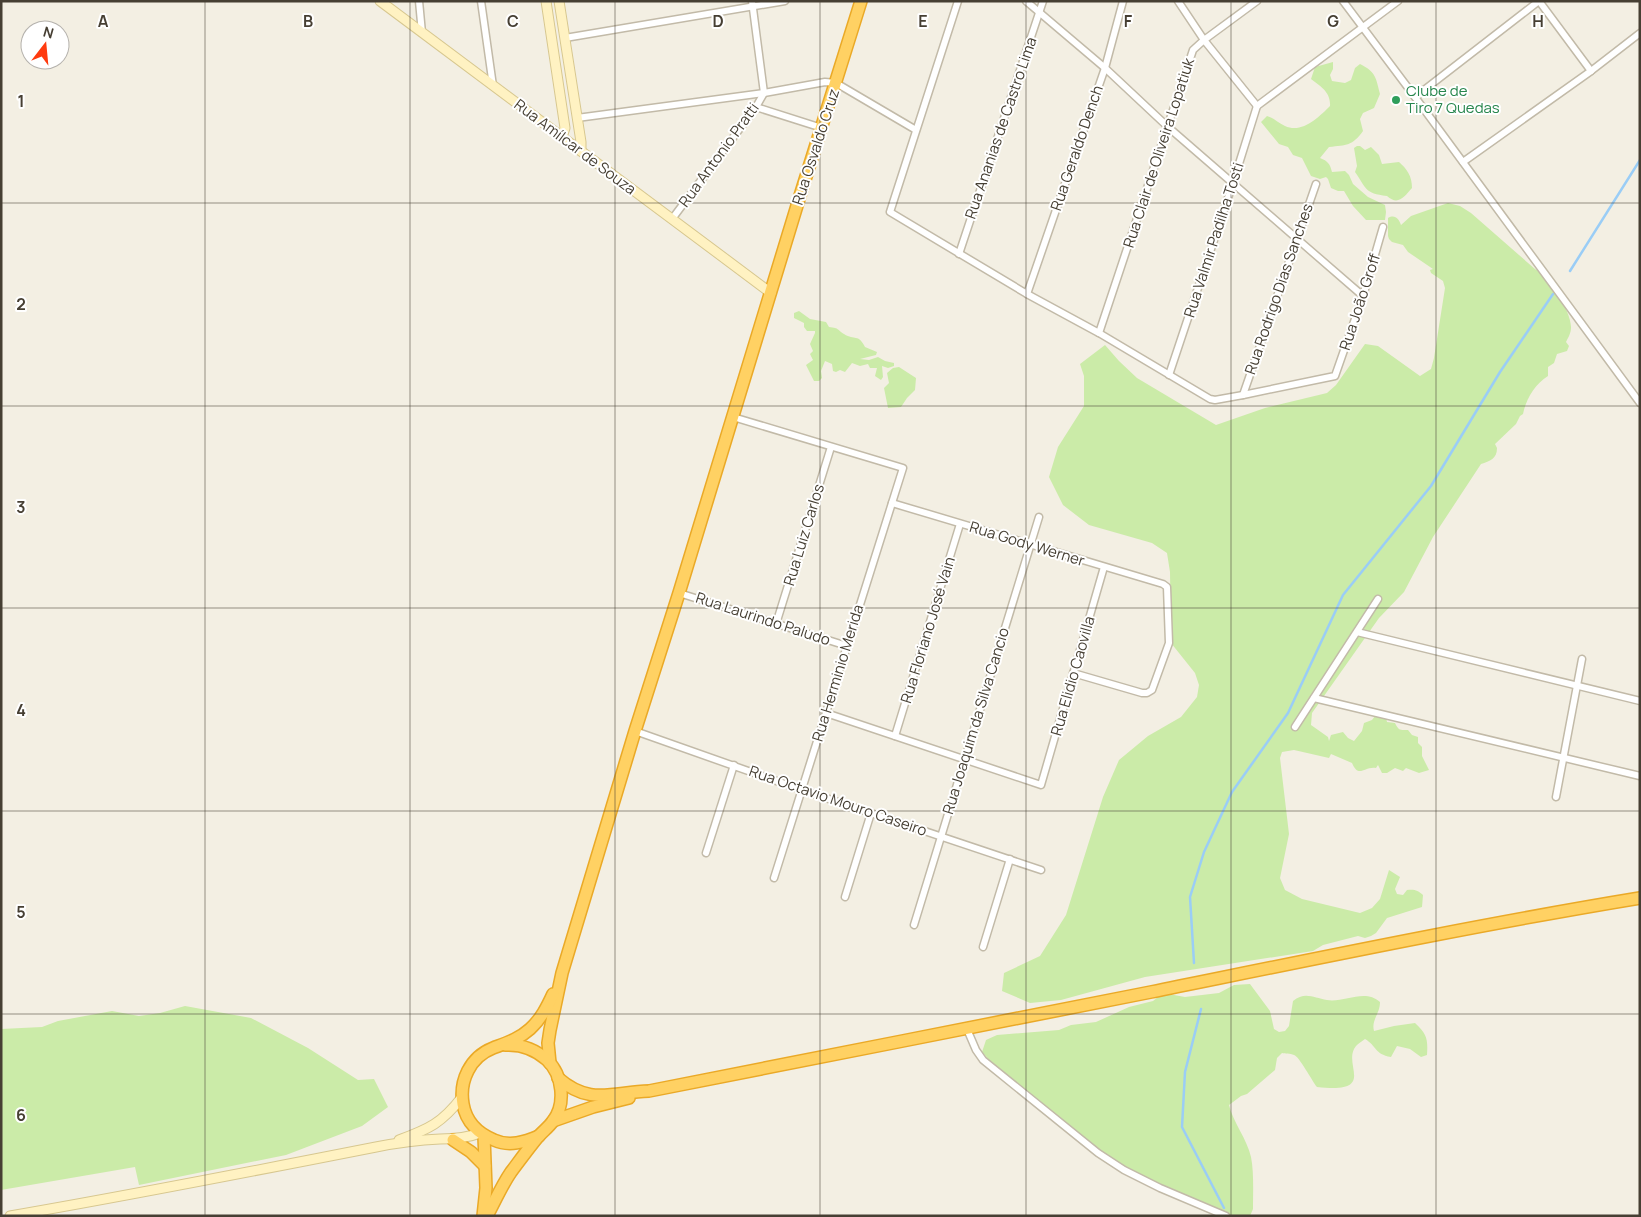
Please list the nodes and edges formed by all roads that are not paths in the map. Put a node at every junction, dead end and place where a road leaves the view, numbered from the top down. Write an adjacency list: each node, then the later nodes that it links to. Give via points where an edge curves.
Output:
1 (380, 1): 20 (street, Rua Amílcar de Souza)
2 (419, 1): 20 (street)
3 (480, 1): 27 (street)
4 (546, 1): 36 (street, via 565,128)
5 (559, 1): 22 (street)
6 (785, 1): 17 (street)
7 (861, 1): 26 (highway, Rua Osvaldo Cruz)
8 (958, 1): 35 (street)
9 (1026, 1): 18 (street)
10 (1043, 1): 18 (street, Rua Ananias de Castro Lima)
11 (1123, 1): 24 (street, Rua Geraldo Dench)
12 (1178, 1): 23 (street)
13 (1258, 1): 23 (street, Rua Clair de Oliveira Lopatiuk)
14 (1342, 1): 19 (street)
15 (1398, 1): 19 (street)
16 (1539, 1): 25 (street); 29 (street)
17 (752, 4): 22 (street); 28 (street, Rua Antonio Pratti)
18 (1040, 12): 24 (street); 44 (street, Rua Ananias de Castro Lima)
19 (1362, 27): 29 (street); 30 (street)
20 (422, 33): 27 (street, Rua Amílcar de Souza)
21 (1640, 33): 25 (street)
22 (565, 38): 32 (street)
23 (1204, 40): 30 (street); 33 (street, Rua Clair de Oliveira Lopatiuk, via 1193,50)
24 (1105, 68): 33 (street); 46 (street, Rua Geraldo Dench)
25 (1591, 71): 38 (street)
26 (836, 83): 28 (street); 34 (highway, Rua Osvaldo Cruz); 35 (street)
27 (493, 86): 36 (street, Rua Amílcar de Souza)
28 (764, 92): 31 (street, Rua Antonio Pratti); 32 (street)
29 (1415, 97): 38 (street)
30 (1257, 106): 39 (street, Rua Valmir Padilha Tosti)
31 (756, 107): 34 (street); 41 (street, Rua Antonio Pratti)
32 (578, 118): 37 (street)
33 (1168, 127): 39 (street); 48 (street, Rua Clair de Oliveira Lopatiuk)
34 (822, 128): 45 (highway, Rua Osvaldo Cruz)
35 (916, 130): 44 (street, via 890,212)
36 (562, 137): 37 (street, Rua Amílcar de Souza)
37 (581, 151): 41 (street, Rua Amílcar de Souza)
38 (1463, 162): 51 (street)
39 (1233, 184): 43 (street); 49 (street, Rua Valmir Padilha Tosti)
40 (1316, 184): 43 (street, Rua Rodrigo Dias Sanches)
41 (672, 219): 45 (street, Rua Amílcar de Souza)
42 (1383, 227): 47 (street, Rua João Groff)
43 (1296, 238): 47 (street); 50 (street, Rua Rodrigo Dias Sanches)
44 (959, 254): 46 (street)
45 (771, 294): 52 (highway, Rua Osvaldo Cruz)
46 (1027, 294): 48 (street)
47 (1362, 296): 50 (street, Rua João Groff, via 1336,376)
48 (1099, 333): 49 (street)
49 (1169, 375): 50 (street, via 1210,399)
50 (1244, 395)
51 (1640, 403)
52 (733, 417): 53 (street); 59 (highway, Rua Osvaldo Cruz)
53 (831, 446): 54 (street, Rua Herminio Merida, via 903,468); 61 (street, Rua Luiz Carlos)
54 (892, 503): 56 (street, Rua Gody Werner); 63 (street, Rua Herminio Merida)
55 (1039, 517): 57 (street, Rua Joaquim da Silva Cancio)
56 (960, 524): 57 (street, Rua Gody Werner); 72 (street, Rua Floriano José Vain)
57 (1030, 545): 58 (street, Rua Gody Werner); 74 (street, Rua Joaquim da Silva Cancio)
58 (1104, 567): 65 (street, Rua Elidio Caovilla); 65 (street, Rua Gody Werner, via 1166,587 1169,643 1152,690 1142,693)
59 (679, 593): 61 (street, Rua Laurindo Paludo); 71 (highway, Rua Osvaldo Cruz)
60 (1378, 599): 62 (street)
61 (776, 624): 63 (street, Rua Laurindo Paludo)
62 (1357, 632): 66 (street); 67 (street)
63 (847, 646): 69 (street, Rua Herminio Merida)
64 (1582, 659): 66 (street)
65 (1074, 673): 74 (street, Rua Elidio Caovilla, via 1041,785)
66 (1577, 685): 68 (street); 73 (street)
67 (1314, 698): 70 (street); 73 (street)
68 (1640, 701)
69 (826, 713): 72 (street); 77 (street, Rua Herminio Merida)
70 (1296, 727)
71 (635, 731): 75 (street, Rua Octavio Mouro Caseiro); 89 (highway, Rua Osvaldo Cruz)
72 (895, 736): 74 (street)
73 (1564, 757): 76 (street); 78 (street)
74 (964, 760): 80 (street, Rua Joaquim da Silva Cancio)
75 (734, 765): 77 (street, Rua Octavio Mouro Caseiro); 81 (street)
76 (1640, 776)
77 (802, 790): 79 (street, Rua Octavio Mouro Caseiro); 84 (street, Rua Herminio Merida)
78 (1556, 797)
79 (871, 813): 80 (street, Rua Octavio Mouro Caseiro); 85 (street)
80 (941, 836): 82 (street, Rua Octavio Mouro Caseiro); 87 (street, Rua Joaquim da Silva Cancio)
81 (706, 853)
82 (1010, 859): 83 (street, Rua Octavio Mouro Caseiro); 88 (street)
83 (1041, 870)
84 (774, 878)
85 (845, 897)
86 (1640, 898): 90 (highway, via 1528,917)
87 (914, 925)
88 (983, 947)
89 (562, 973): 91 (highway, via 538,1021 520,1037); 92 (highway, via 550,1030)
90 (967, 1029): 94 (highway); 105 (street, via 983,1060 1098,1153 1160,1188)
91 (502, 1046): 92 (highway, via 528,1048); 95 (highway, via 483,1053 469,1068)
92 (550, 1063): 93 (highway)
93 (558, 1078): 94 (highway, via 570,1088 601,1096); 96 (highway, via 560,1104)
94 (649, 1090): 96 (highway)
95 (462, 1097): 97 (highway, via 468,1119); 100 (street, via 432,1126)
96 (553, 1121): 98 (highway)
97 (482, 1134): 98 (highway, via 497,1142 511,1144); 99 (street); 101 (highway)
98 (539, 1136): 104 (highway, via 510,1174)
99 (453, 1140): 100 (street); 101 (highway)
100 (385, 1145): 102 (street)
101 (485, 1166): 103 (highway)
102 (10, 1216)
103 (483, 1216)
104 (488, 1216)
105 (1226, 1216)

